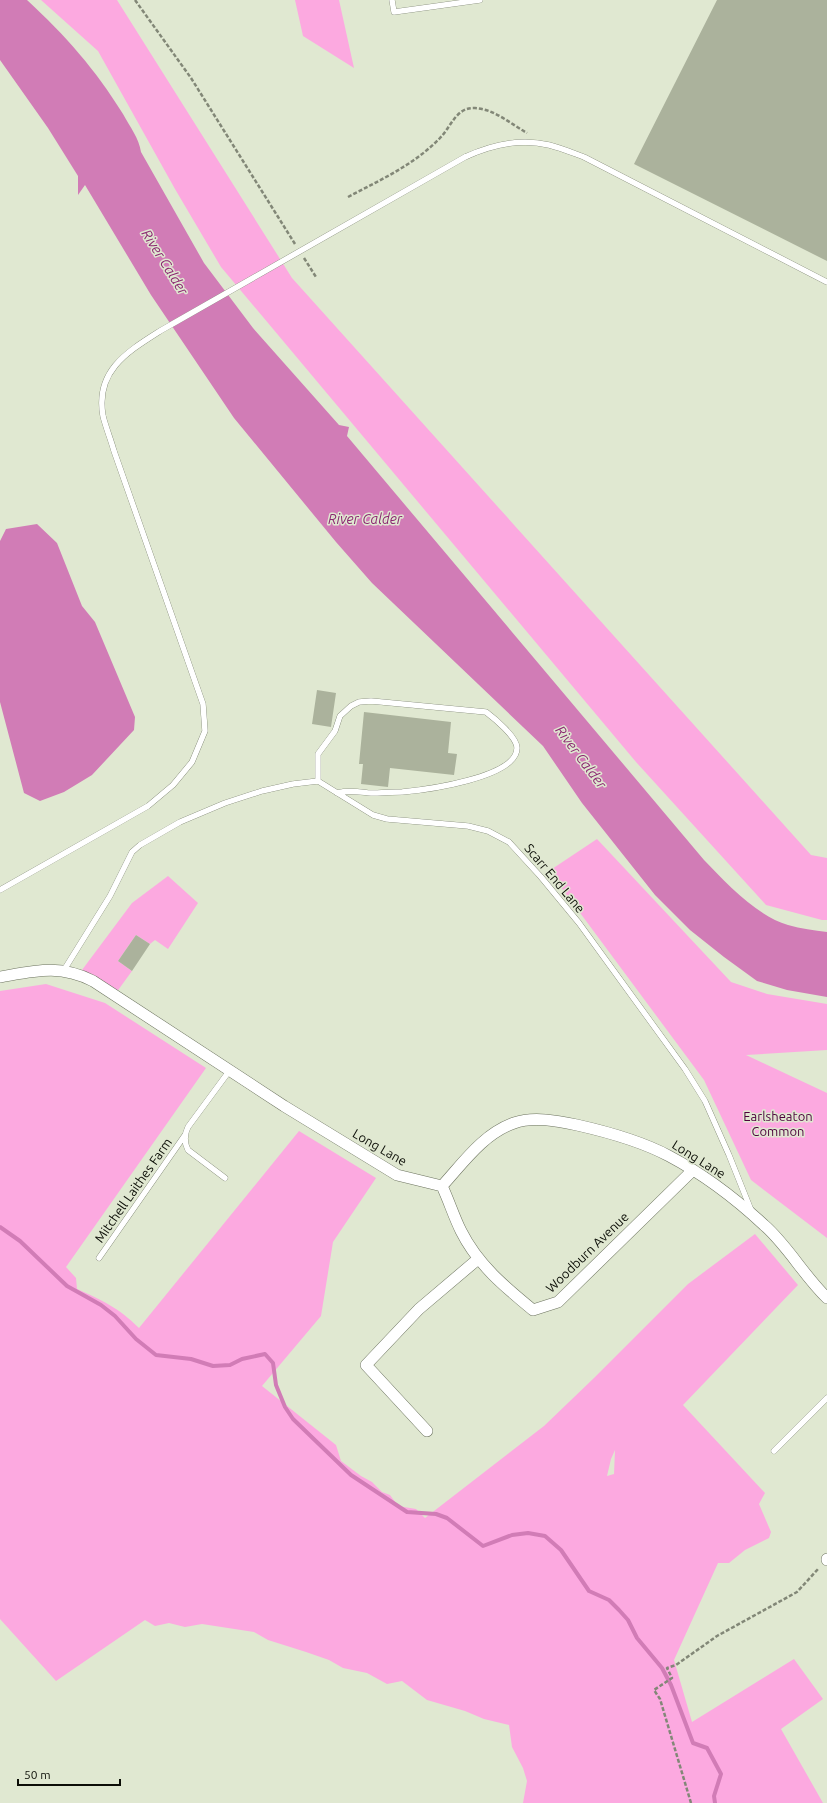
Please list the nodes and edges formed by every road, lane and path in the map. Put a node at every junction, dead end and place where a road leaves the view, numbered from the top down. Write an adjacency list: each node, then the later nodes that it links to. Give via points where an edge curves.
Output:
1 (135, 0): 6 (path, via 191,78)
2 (392, 0): 3 (lane, via 394,12)
3 (480, 0)
4 (529, 134): 5 (path, via 491,112 474,108 460,112 440,138 403,168)
5 (348, 197)
6 (299, 250)
7 (304, 257): 8 (path)
8 (316, 277)
9 (827, 282): 12 (lane, bridge, via 584,157 548,145 518,142 484,148 465,157 135,346 119,360 108,375 102,392 103,415 203,704 205,731 192,762 173,785 148,806)
10 (318, 781): 11 (lane, Scarr End Lane); 11 (lane, via 318,754 334,731 340,716 359,702 486,712 508,732 517,747 516,753 504,766 488,775 403,792 372,793 349,790); 13 (lane, via 262,791 225,803 140,845 132,852 110,896)
11 (338, 793): 20 (lane, Scarr End Lane, via 373,815 387,819 468,826 488,831 509,842 526,859 579,923 705,1101)
12 (0, 890)
13 (64, 970): 14 (street, Long Lane, via 42,970); 15 (street, Long Lane, via 93,981)
14 (0, 977)
15 (230, 1070): 16 (lane, Mitchell Laithes Farm, via 188,1126); 19 (street, Long Lane, via 397,1175)
16 (185, 1135): 18 (lane, Mitchell Laithes Farm, via 188,1150); 21 (lane, Mitchell Laithes Farm)
17 (693, 1170): 19 (street, Long Lane, via 668,1155 603,1131 536,1120 514,1123 488,1138); 20 (street, Long Lane); 22 (street, Woodburn Avenue, via 558,1302 533,1310 498,1281)
18 (224, 1178)
19 (442, 1186): 22 (street, Woodburn Avenue, via 461,1231)
20 (752, 1214): 23 (street, Long Lane, via 766,1226)
21 (99, 1258)
22 (478, 1259): 25 (street, via 419,1309 366,1365)
23 (827, 1298)
24 (827, 1398): 26 (lane)
25 (427, 1431)
26 (774, 1451)
27 (827, 1560): 28 (path, via 797,1592 717,1636 668,1668 672,1678 654,1690 660,1699)
28 (691, 1803)

